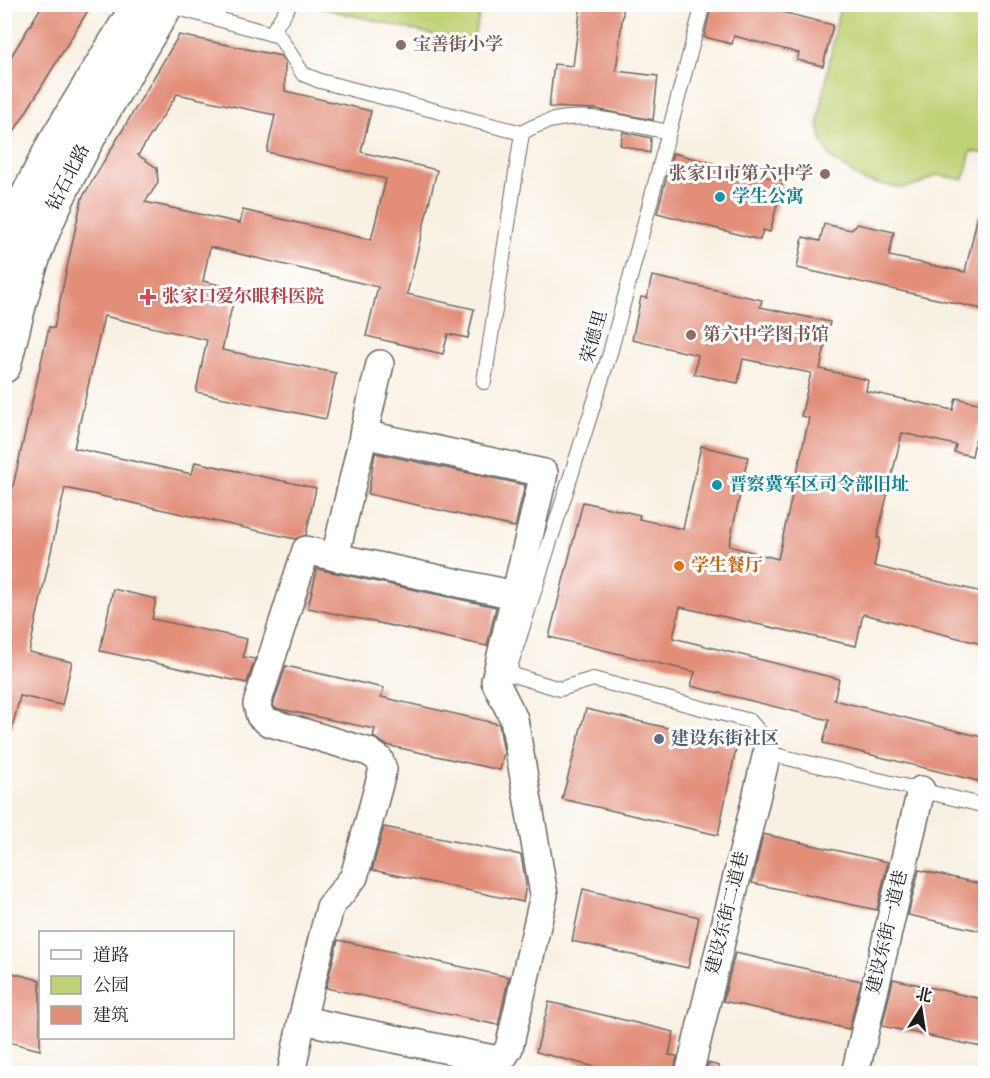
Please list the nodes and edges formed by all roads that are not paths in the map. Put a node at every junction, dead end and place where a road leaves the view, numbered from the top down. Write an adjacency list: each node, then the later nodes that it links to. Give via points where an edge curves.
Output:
1 (140, 4): 8 (main road, 钻石北路, via 55,142 25,201)
2 (290, 4): 5 (lane)
3 (703, 4): 6 (lane, 荣德里)
4 (167, 5): 5 (lane); 10 (main road, 钻石北路, via 62,189 38,243)
5 (271, 34): 7 (lane, via 279,36 289,48 303,74 320,81)
6 (669, 132): 7 (lane, via 579,115 538,123); 15 (lane, 荣德里, via 610,353 510,667 513,675 560,689 593,679 750,721 762,735)
7 (522, 133): 11 (lane)
8 (4, 258)
9 (380, 364): 12 (street)
10 (4, 366)
11 (484, 382)
12 (363, 434): 13 (street); 14 (street, via 544,473)
13 (335, 557): 14 (street); 18 (street, via 306,550 257,704 260,716 268,722 369,752 379,759 383,769 354,877 330,907)
14 (515, 595): 18 (street, via 495,681 514,719 544,895 509,1048 498,1060)
15 (767, 753): 16 (lane); 20 (street, 建设东街二道巷)
16 (921, 790): 17 (lane); 21 (street, 建设东街一道巷)
17 (986, 806)
18 (302, 1020): 19 (street)
19 (291, 1074)
20 (689, 1074)
21 (855, 1074)

